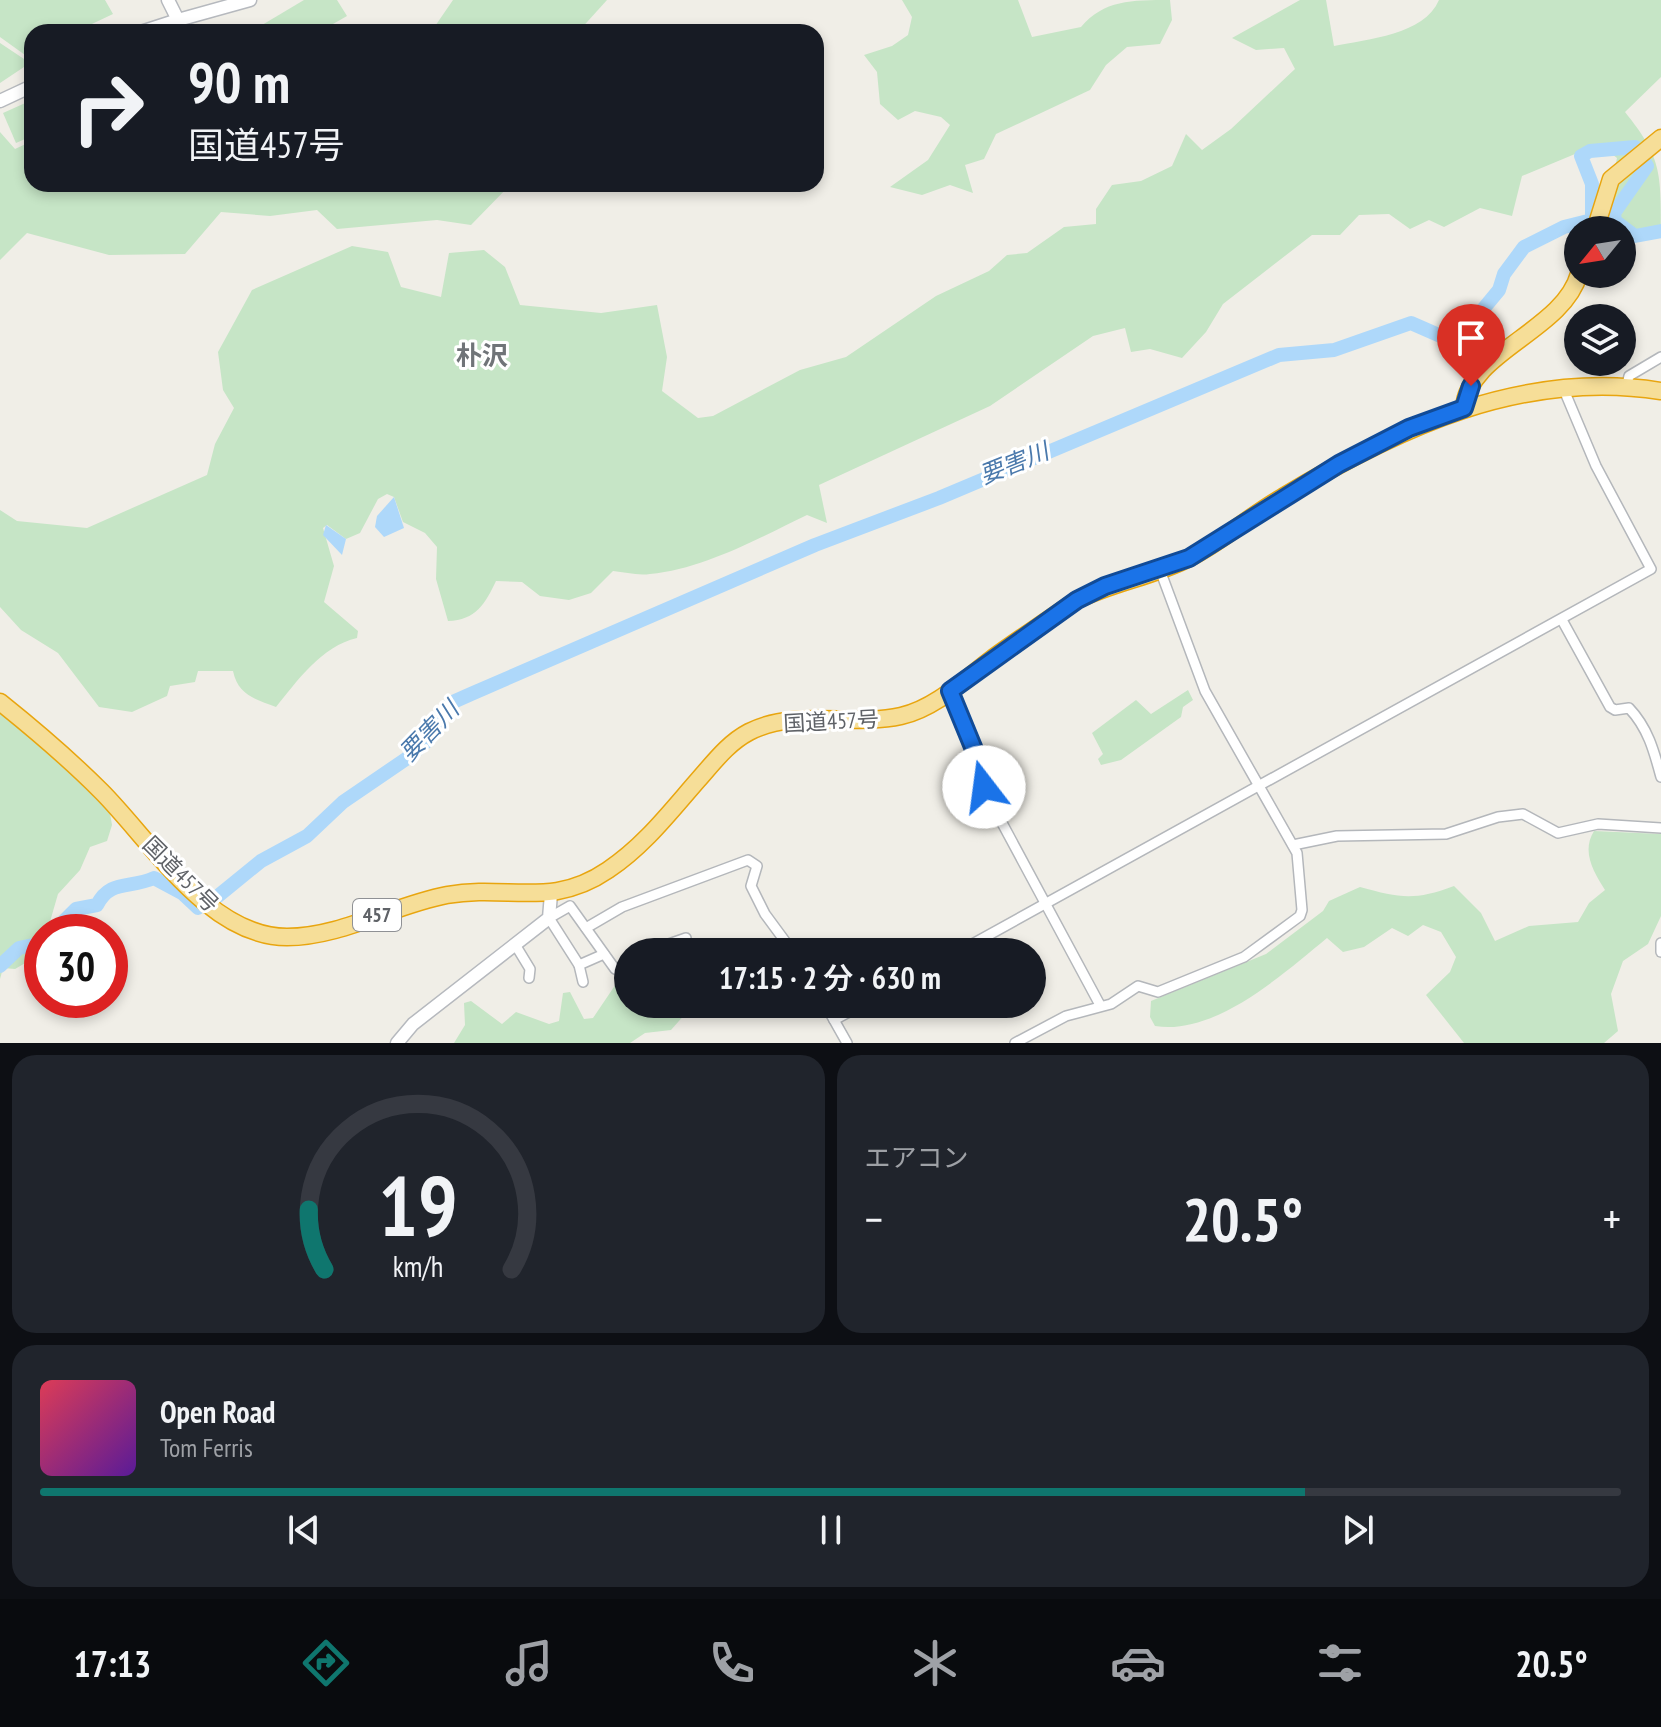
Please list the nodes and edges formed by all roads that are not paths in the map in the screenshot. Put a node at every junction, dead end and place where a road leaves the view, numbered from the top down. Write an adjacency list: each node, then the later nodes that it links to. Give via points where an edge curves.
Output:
1 (168, 0): 3 (street)
2 (250, 0): 3 (street)
3 (178, 20): 4 (street)
4 (166, 24)
5 (24, 90): 6 (street)
6 (0, 101)
7 (1661, 138): 8 (highway, via 1611,179)
8 (1598, 216)
9 (1574, 288): 14 (highway, via 1483,370)
10 (1661, 357): 11 (street, via 1629,376)
11 (1626, 389): 12 (highway, 457); 13 (highway, 457)
12 (1564, 390): 14 (highway, 457, via 1518,394); 17 (street, via 1596,466)
13 (1661, 391)
14 (1464, 408): 16 (highway, 国道457号 / 457, via 1352,457 1279,498 1215,543)
15 (1661, 564): 17 (street)
16 (1159, 569): 19 (highway, 国道457号 / 457, via 1077,600); 22 (street, via 1205,691)
17 (1651, 569): 18 (street)
18 (1562, 620): 21 (street, via 1610,707 1629,708 1640,723 1653,744); 22 (street)
19 (950, 691): 25 (highway, 国道457号 / 457, via 903,715 792,721 749,732 729,745 632,852 591,880); 26 (street, via 987,795)
20 (0, 702): 25 (highway, 国道457号 / 457, via 92,782 210,907 266,936 315,935 461,892)
21 (1661, 777)
22 (1259, 786): 24 (street); 26 (street)
23 (1661, 828): 24 (street, via 1598,824 1558,833 1523,814 1446,834 1337,836)
24 (1293, 845): 39 (street, via 1302,902 1294,922 1244,957 1158,992 1138,986 1111,1004)
25 (551, 894): 27 (street)
26 (1046, 904): 30 (street); 39 (street)
27 (549, 918): 28 (street, via 570,906); 32 (street); 35 (street)
28 (586, 928): 29 (street, via 645,897 748,860 757,866 751,886 757,900); 34 (street)
29 (783, 938)
30 (984, 938)
31 (1661, 943): 33 (street)
32 (516, 946): 37 (street, via 530,969); 43 (street, via 422,1017)
33 (1661, 952)
34 (604, 954): 35 (street); 36 (street)
35 (579, 965): 38 (street)
36 (614, 968)
37 (529, 978)
38 (583, 982)
39 (1100, 1005): 42 (street)
40 (838, 1018): 41 (street)
41 (834, 1020): 44 (street)
42 (1034, 1038): 45 (street)
43 (397, 1043)
44 (847, 1043)
45 (1015, 1043)

